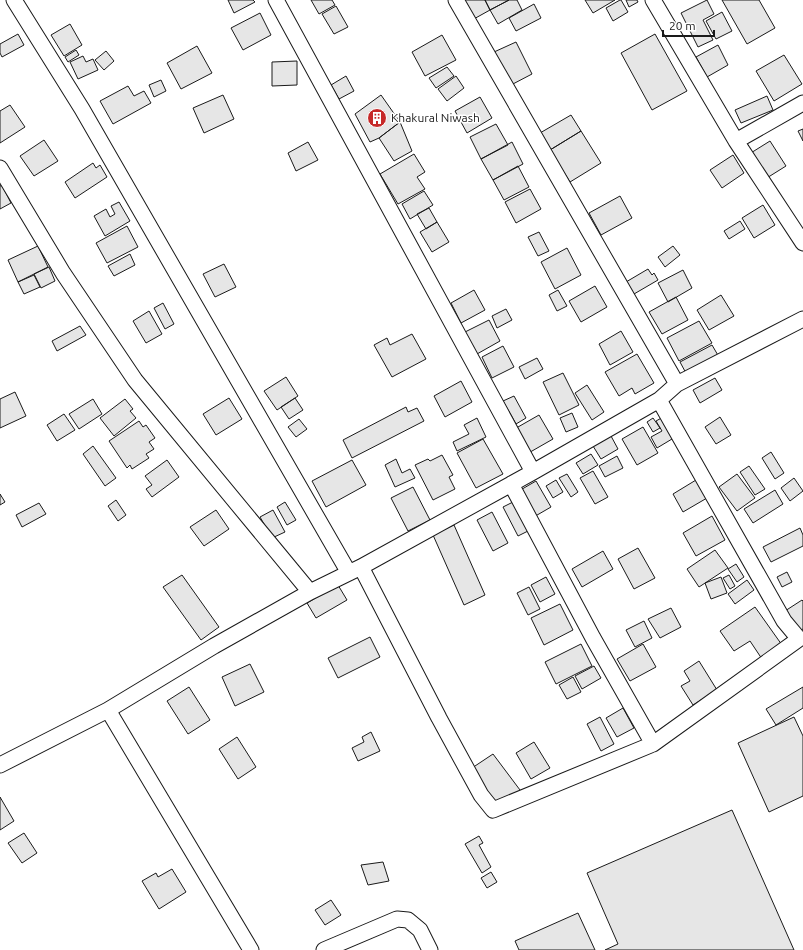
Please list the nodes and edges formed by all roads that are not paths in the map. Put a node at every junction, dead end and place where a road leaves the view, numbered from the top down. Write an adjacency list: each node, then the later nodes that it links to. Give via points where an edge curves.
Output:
1 (14, 0): 14 (street, via 82,109)
2 (276, 0): 12 (street)
3 (456, 0): 10 (street)
4 (653, 0): 6 (street)
5 (803, 103): 6 (street)
6 (736, 141): 8 (street)
7 (0, 168): 15 (street, via 63,273 134,380)
8 (803, 243)
9 (803, 319): 10 (street)
10 (676, 384): 11 (street)
11 (659, 400): 12 (street); 16 (street, via 784,622)
12 (533, 472): 13 (street)
13 (511, 484): 14 (street); 18 (street)
14 (355, 570): 15 (street); 18 (street, via 481,795 493,810)
15 (310, 592): 17 (street)
16 (801, 638): 18 (street)
17 (108, 710): 19 (street); 20 (street)
18 (653, 744)
19 (0, 764)
20 (251, 950)
21 (324, 950): 22 (street, via 397,919 408,920 420,930)
22 (430, 950)

